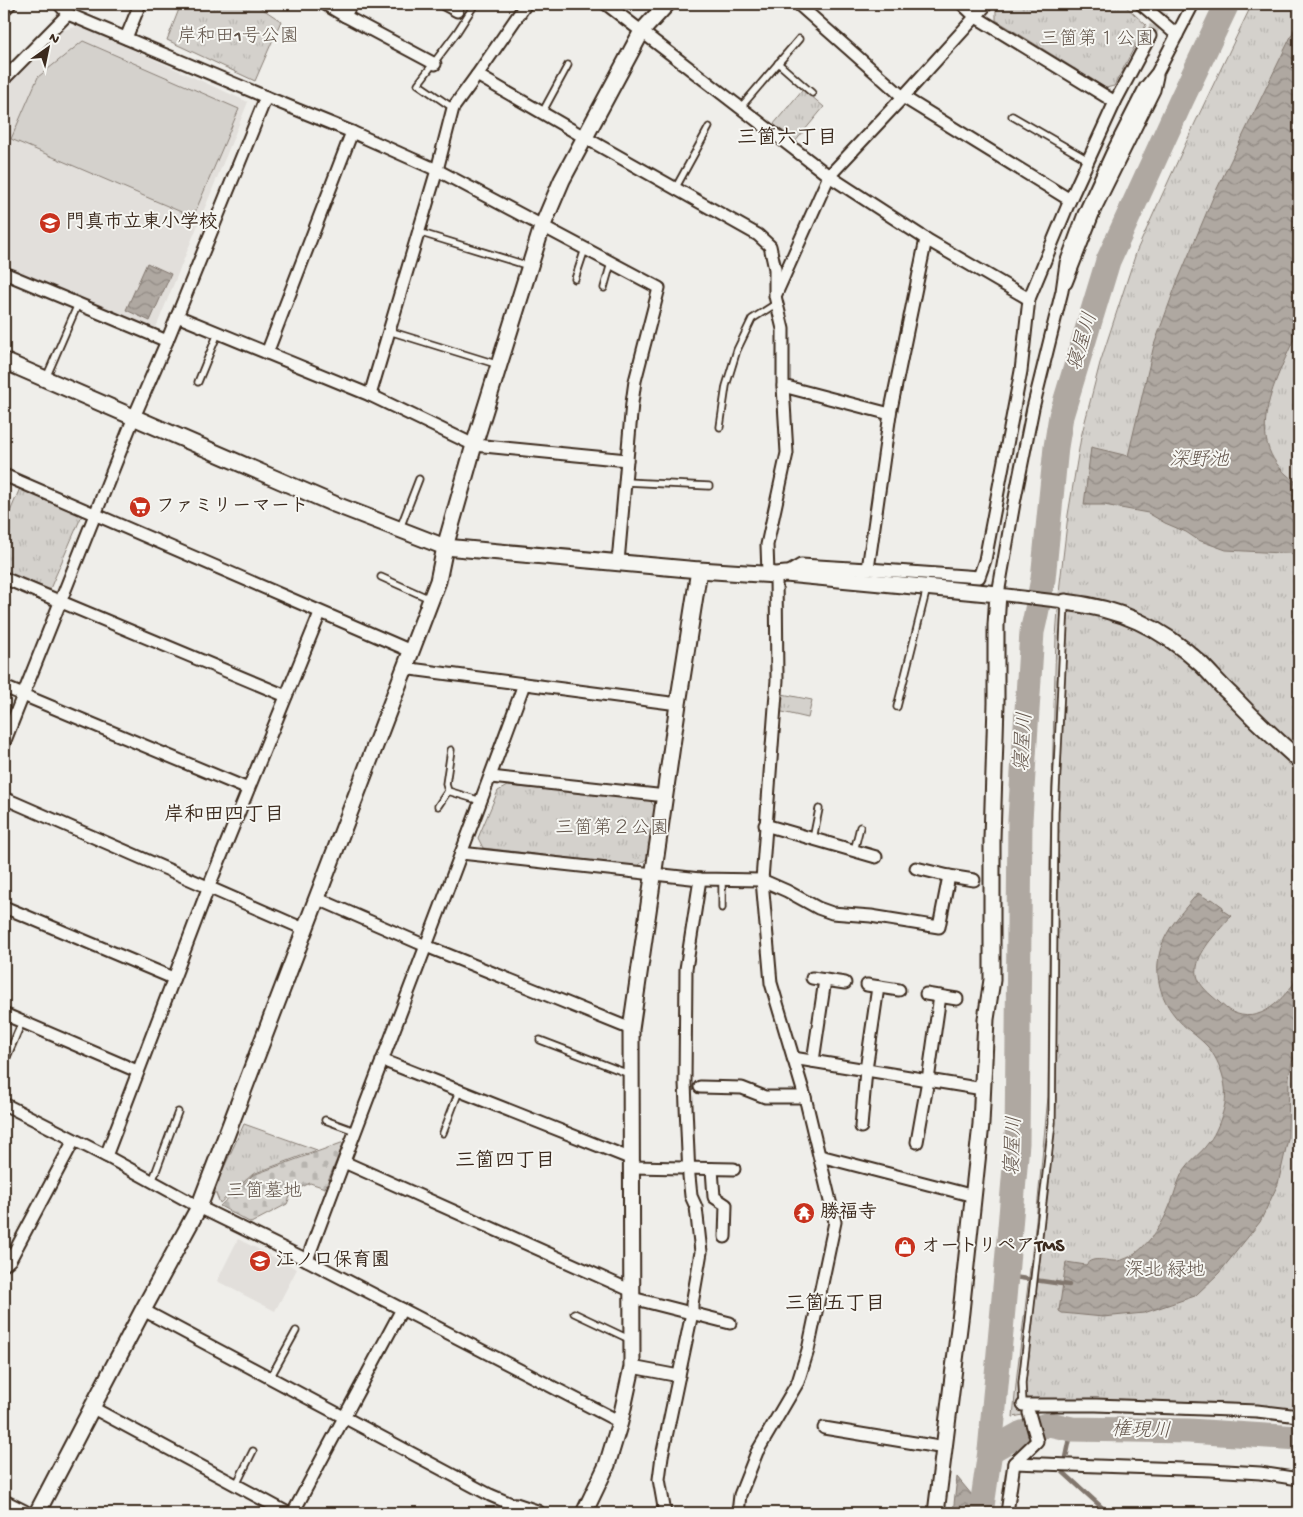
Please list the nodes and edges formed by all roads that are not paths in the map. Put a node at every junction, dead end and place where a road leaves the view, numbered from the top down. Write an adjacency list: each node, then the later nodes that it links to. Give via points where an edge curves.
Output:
1 (10, 4): 16 (street)
2 (59, 4): 18 (street)
3 (140, 4): 24 (street)
4 (325, 4): 19 (street)
5 (351, 4): 19 (street)
6 (444, 4): 17 (street)
7 (475, 4): 26 (lane)
8 (526, 4): 29 (street)
9 (606, 4): 21 (street)
10 (667, 4): 21 (street)
11 (798, 4): 33 (street)
12 (962, 4): 20 (street)
13 (987, 4): 20 (street)
14 (1141, 4): 22 (street)
15 (1193, 4): 22 (street)
16 (4, 10)
17 (457, 11)
18 (68, 14): 24 (street); 30 (street)
19 (344, 16): 26 (street)
20 (976, 17): 33 (street); 34 (street)
21 (642, 31): 36 (street); 41 (street)
22 (1177, 35): 89 (street, via 1112,153 1066,263 1014,503)
23 (1150, 36): 34 (street)
24 (126, 38): 32 (street)
25 (799, 39): 27 (lane)
26 (435, 64): 35 (lane, via 418,84)
27 (778, 64): 31 (lane); 36 (lane)
28 (568, 65): 37 (lane)
29 (478, 75): 35 (street); 37 (street)
30 (4, 79)
31 (812, 93)
32 (266, 97): 40 (street); 59 (street)
33 (903, 97): 44 (street); 46 (street)
34 (1115, 102): 42 (street)
35 (453, 108): 43 (street)
36 (740, 108): 44 (street)
37 (542, 113): 41 (street)
38 (1012, 116): 42 (lane)
39 (709, 127): 45 (lane)
40 (352, 132): 43 (street); 63 (street)
41 (584, 137): 45 (street); 47 (street)
42 (1089, 160): 46 (street)
43 (437, 170): 47 (street); 48 (street)
44 (829, 176): 49 (street); 57 (street)
45 (675, 189): 57 (street, via 758,235 770,246)
46 (1070, 200): 56 (street)
47 (542, 227): 50 (street); 52 (street)
48 (418, 232): 52 (lane); 60 (street)
49 (926, 239): 56 (street); 70 (street)
50 (585, 249): 51 (street); 54 (lane)
51 (612, 263): 55 (lane); 74 (street, via 659,288 635,381)
52 (530, 266): 65 (street)
53 (4, 273): 58 (street)
54 (575, 278)
55 (604, 288)
56 (1028, 299): 83 (street, via 1021,371 979,577)
57 (776, 300): 68 (street, via 783,329); 72 (lane, via 752,319 737,350 726,386)
58 (78, 304): 62 (street); 66 (lane)
59 (177, 316): 61 (street); 62 (street)
60 (389, 331): 65 (lane); 69 (street)
61 (218, 332): 63 (street); 67 (lane)
62 (167, 341): 71 (street)
63 (267, 353): 69 (street)
64 (4, 362): 66 (street)
65 (499, 365): 73 (street)
66 (46, 379): 71 (street)
67 (198, 382)
68 (783, 386): 70 (street); 85 (street, via 787,453 767,545)
69 (370, 395): 73 (street)
70 (890, 414): 83 (street)
71 (134, 417): 79 (street); 80 (street)
72 (720, 428)
73 (474, 445): 74 (street); 81 (street)
74 (627, 460): 77 (street)
75 (4, 475): 79 (street)
76 (419, 479): 80 (lane)
77 (625, 482): 78 (lane); 82 (street)
78 (709, 486)
79 (96, 516): 91 (street); 93 (street)
80 (399, 529): 81 (street)
81 (445, 547): 82 (street); 90 (street)
82 (618, 562): 84 (street)
83 (868, 569): 85 (street, via 801,565)
84 (700, 570): 85 (street); 100 (street)
85 (777, 574): 88 (street); 113 (street, via 777,680)
86 (381, 577): 90 (lane)
87 (4, 578): 91 (street)
88 (927, 587): 89 (street); 101 (lane)
89 (1004, 594): 92 (street); 153 (street, via 996,625 992,980 986,1019)
90 (431, 599): 94 (street)
91 (61, 602): 98 (street); 99 (street)
92 (1065, 602): 104 (street, via 1116,612 1146,624 1174,642); 189 (lane, via 1055,811 1052,1123 1022,1383)
93 (320, 613): 94 (street); 99 (street)
94 (411, 651): 95 (street)
95 (404, 668): 96 (street); 127 (street)
96 (524, 684): 100 (street); 105 (street)
97 (4, 687): 98 (street)
98 (23, 695): 102 (street); 106 (street)
99 (286, 696): 106 (street)
100 (678, 704): 108 (street)
101 (897, 707)
102 (4, 743)
103 (451, 750): 107 (lane, via 446,784)
104 (1299, 760)
105 (491, 777): 108 (street); 110 (street)
106 (248, 789): 126 (street)
107 (448, 791): 110 (lane); 111 (lane)
108 (666, 796): 120 (street)
109 (4, 798): 126 (street)
110 (480, 801): 117 (street)
111 (438, 806)
112 (819, 809): 115 (lane)
113 (766, 825): 115 (street); 124 (street)
114 (860, 827): 116 (lane)
115 (813, 839): 116 (street)
116 (854, 851): 118 (street)
117 (461, 853): 120 (street); 131 (street)
118 (876, 857)
119 (916, 868): 121 (street)
120 (654, 875): 122 (street); 142 (street)
121 (949, 876): 124 (street, via 938,928 832,913); 125 (street)
122 (700, 880): 123 (street); 168 (street, via 686,969 685,1083)
123 (722, 880): 124 (street); 129 (lane)
124 (762, 880): 144 (street, via 771,983)
125 (974, 880)
126 (209, 886): 130 (street); 132 (street)
127 (316, 898): 130 (street); 131 (street)
128 (4, 908): 132 (street)
129 (722, 908)
130 (304, 929): 173 (street)
131 (426, 946): 142 (street); 145 (street)
132 (173, 978): 149 (street)
133 (812, 978): 134 (street)
134 (825, 980): 135 (street); 146 (street)
135 (845, 983)
136 (899, 990): 148 (street, via 872,986)
137 (926, 994): 138 (street)
138 (940, 996): 139 (street); 151 (street)
139 (957, 999)
140 (4, 1014): 141 (street)
141 (22, 1022): 147 (lane); 149 (street)
142 (631, 1029): 150 (street)
143 (540, 1040): 150 (lane)
144 (793, 1058): 146 (street); 155 (street)
145 (382, 1060): 154 (street); 160 (street)
146 (814, 1061): 148 (street)
147 (4, 1064)
148 (866, 1070): 151 (street); 159 (street)
149 (137, 1071): 164 (street)
150 (632, 1075): 167 (street)
151 (928, 1080): 153 (street); 163 (street)
152 (700, 1087): 155 (street, via 742,1088 765,1097)
153 (983, 1089): 172 (street)
154 (459, 1090): 161 (lane); 167 (street)
155 (805, 1097): 165 (street)
156 (4, 1104): 162 (street)
157 (178, 1112): 171 (lane)
158 (325, 1120): 160 (lane)
159 (861, 1127)
160 (355, 1131): 166 (street)
161 (443, 1133)
162 (74, 1140): 164 (street); 176 (street, via 10,1260)
163 (917, 1142)
164 (106, 1156): 171 (street)
165 (820, 1156): 172 (street); 208 (street, via 835,1222 808,1350 798,1382 757,1452 740,1495)
166 (344, 1162): 175 (street); 177 (street)
167 (632, 1163): 168 (street); 177 (street)
168 (689, 1168): 169 (street); 181 (street, via 701,1252)
169 (712, 1169): 170 (street); 174 (street, via 714,1197 726,1205)
170 (734, 1169)
171 (152, 1182): 173 (street)
172 (974, 1196): 194 (street)
173 (199, 1207): 175 (street); 179 (street)
174 (725, 1237)
175 (307, 1260): 178 (street)
176 (4, 1265)
177 (632, 1294): 181 (street); 184 (street)
178 (402, 1309): 191 (street); 192 (street)
179 (143, 1310): 187 (street); 188 (street)
180 (574, 1313): 184 (lane)
181 (692, 1313): 182 (street); 186 (street)
182 (730, 1322)
183 (296, 1332): 187 (lane)
184 (632, 1340): 185 (street)
185 (632, 1367): 186 (street); 192 (street)
186 (679, 1376): 207 (street, via 662,1456 660,1479)
187 (270, 1378): 191 (street)
188 (92, 1407): 198 (street); 202 (street)
189 (1026, 1409): 190 (street, via 1096,1405 1257,1411); 196 (street, via 1037,1441)
190 (1299, 1416)
191 (343, 1417): 200 (street); 204 (street)
192 (620, 1422): 206 (street, via 607,1465)
193 (824, 1428): 194 (street)
194 (945, 1448): 209 (street)
195 (253, 1451): 198 (lane)
196 (1014, 1463): 197 (street, via 1226,1471); 210 (street)
197 (1299, 1479)
198 (236, 1485): 203 (street)
199 (4, 1503): 201 (street)
200 (514, 1509): 205 (street)
201 (24, 1513)
202 (37, 1513)
203 (288, 1513)
204 (293, 1513)
205 (536, 1513)
206 (584, 1513)
207 (665, 1513)
208 (738, 1513)
209 (936, 1513)
210 (1007, 1513)

